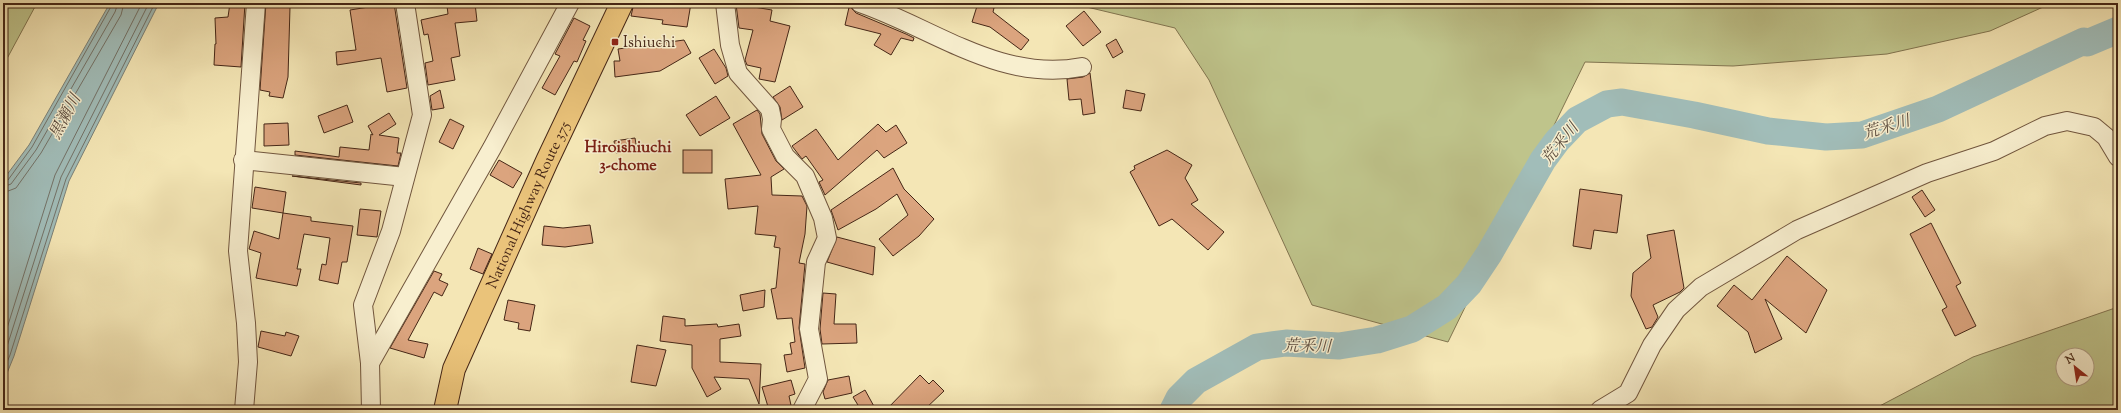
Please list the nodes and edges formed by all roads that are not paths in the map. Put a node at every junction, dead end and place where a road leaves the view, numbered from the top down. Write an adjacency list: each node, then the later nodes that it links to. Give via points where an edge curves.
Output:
1 (256, 3): 9 (street)
2 (405, 3): 10 (street, via 422,115)
3 (570, 3): 11 (street, via 492,148)
4 (622, 3): 14 (highway, National Highway Route 375, via 547,161 454,369)
5 (725, 3): 15 (street, via 730,45 738,73 770,109 771,129 785,156 805,176 823,218 828,238 816,262 809,329 818,379)
6 (860, 3): 7 (street, via 997,62 1033,70 1069,70)
7 (1082, 67)
8 (2118, 157): 16 (street, via 2106,137 2094,126 2067,120 2046,126 1994,151 1927,173 1797,230 1701,287 1676,310 1652,345 1628,393)
9 (243, 160): 10 (street); 12 (street, via 238,251 248,362)
10 (405, 177): 11 (street, via 391,231 363,305)
11 (370, 363): 13 (street)
12 (244, 410)
13 (371, 410)
14 (445, 410)
15 (802, 410)
16 (1600, 410)

